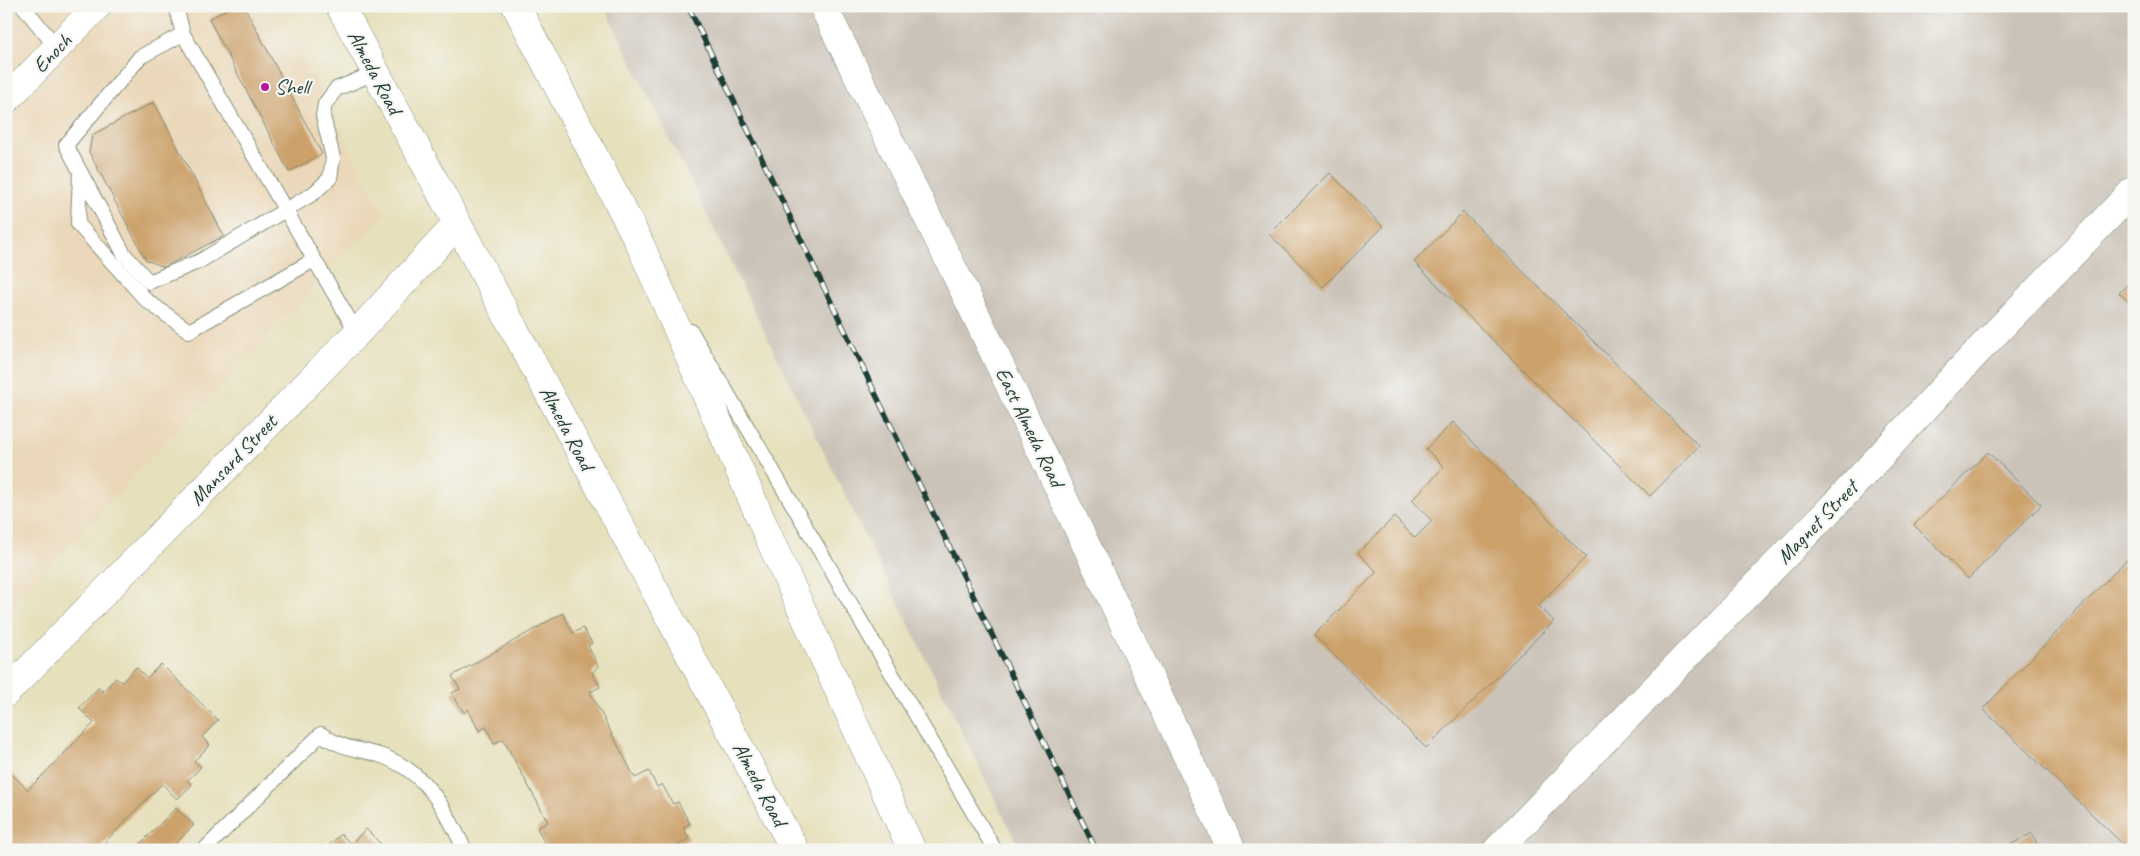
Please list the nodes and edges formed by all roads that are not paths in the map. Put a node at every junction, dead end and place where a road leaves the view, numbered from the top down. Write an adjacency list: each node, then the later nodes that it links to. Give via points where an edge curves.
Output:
1 (23, 6): 8 (lane)
2 (97, 6): 8 (street, Enoch)
3 (176, 6): 7 (lane)
4 (340, 6): 9 (street, Almeda Road)
5 (516, 6): 15 (street)
6 (829, 8): 24 (street, East Almeda Road)
7 (183, 34): 11 (lane, via 140,57 66,145); 13 (lane)
8 (57, 48): 10 (street, Enoch)
9 (376, 73): 13 (lane, via 336,89 325,104 323,116 333,158 330,178 314,194); 14 (street, Almeda Road)
10 (6, 100)
11 (80, 172): 13 (lane, via 124,254 149,282 200,261); 16 (lane, via 78,224 146,300 189,332)
12 (2134, 190): 25 (street, Magnet Street, via 1843,496)
13 (286, 211): 16 (lane)
14 (456, 224): 17 (street, Mansard Street); 21 (street, Almeda Road)
15 (640, 244): 22 (street); 23 (lane)
16 (314, 260): 17 (lane)
17 (357, 333): 18 (street, Mansard Street)
18 (6, 693)
19 (204, 850): 20 (lane, via 321,734 347,748 394,761 418,778 441,802)
20 (465, 850)
21 (795, 850)
22 (912, 850)
23 (995, 850)
24 (1232, 850)
25 (1497, 850)

